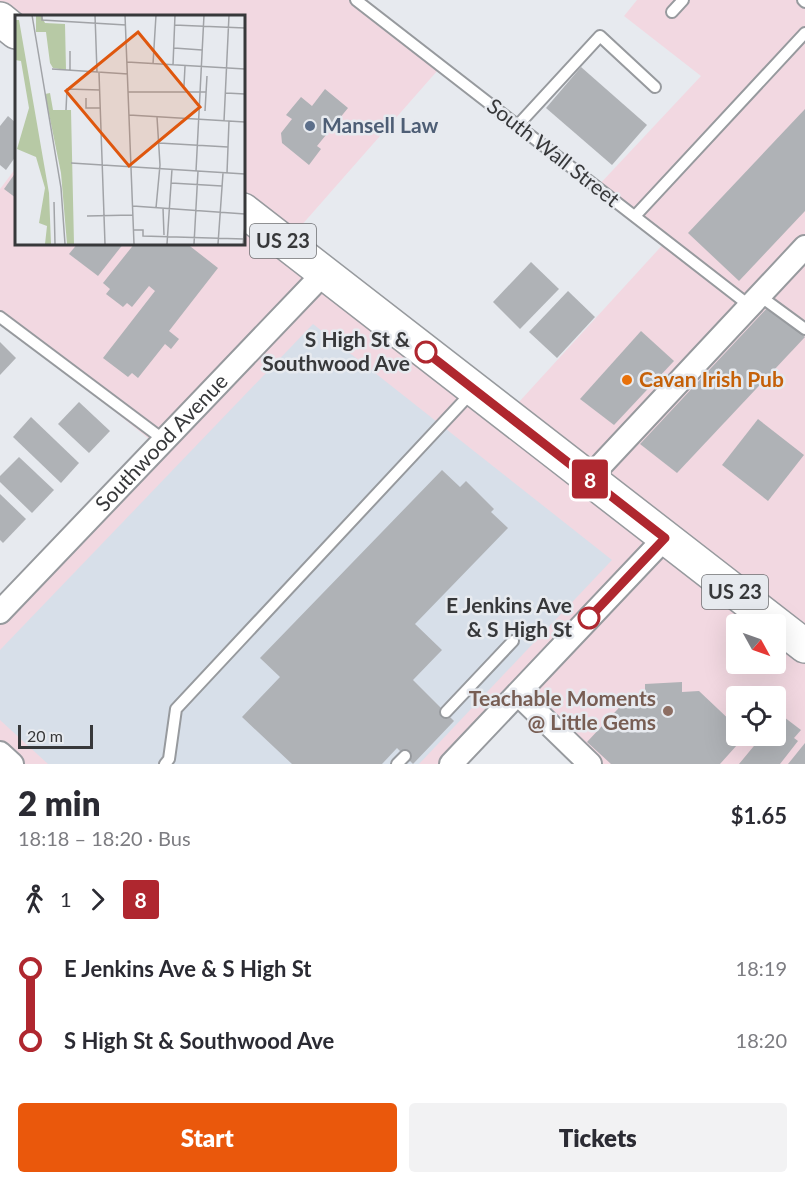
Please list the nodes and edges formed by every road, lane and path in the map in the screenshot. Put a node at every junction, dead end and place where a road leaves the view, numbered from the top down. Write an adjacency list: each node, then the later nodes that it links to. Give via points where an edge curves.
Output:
1 (356, 0): 8 (lane, South Wall Street)
2 (683, 0): 3 (lane)
3 (672, 12)
4 (0, 19): 5 (main road)
5 (15, 31)
6 (805, 33): 10 (lane)
7 (656, 87): 8 (lane, via 600,36)
8 (518, 125): 10 (lane, South Wall Street)
9 (244, 211): 12 (main road, US 23)
10 (634, 216): 13 (lane, South Wall Street)
11 (805, 247): 13 (street)
12 (324, 273): 16 (main road, US 23); 17 (street, Southwood Avenue)
13 (755, 301): 15 (lane, South Wall Street); 18 (street)
14 (0, 317): 17 (lane)
15 (805, 329)
16 (474, 389): 18 (main road, US 23); 27 (lane, via 176,709)
17 (164, 440): 20 (street, Southwood Avenue)
18 (589, 478): 19 (main road, US 23)
19 (665, 538): 22 (main road, US 23); 23 (street)
20 (0, 612)
21 (513, 641): 24 (lane)
22 (805, 646)
23 (518, 694): 28 (street); 29 (street)
24 (446, 712)
25 (0, 753): 26 (street)
26 (12, 764)
27 (165, 764)
28 (452, 764)
29 (590, 764)

